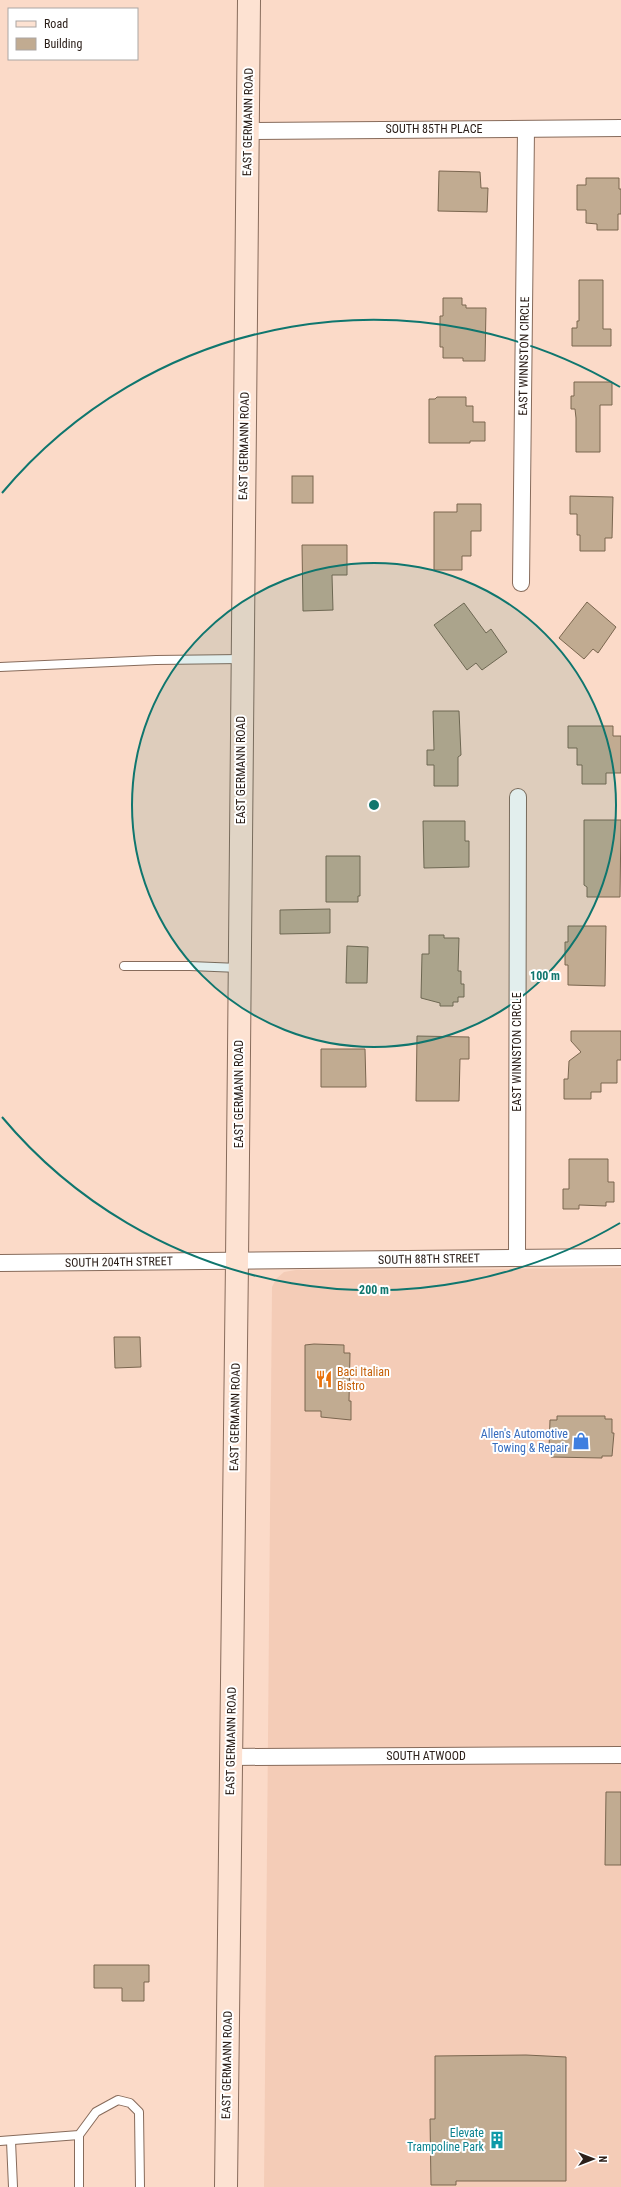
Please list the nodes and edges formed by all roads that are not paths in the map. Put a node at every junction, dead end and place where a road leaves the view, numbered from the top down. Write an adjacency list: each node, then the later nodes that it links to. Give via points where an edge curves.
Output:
1 (249, 0): 4 (street, EAST GERMANN ROAD)
2 (621, 128): 3 (street, SOUTH 85TH PLACE)
3 (526, 129): 4 (street, SOUTH 85TH PLACE); 5 (street, EAST WINNSTON CIRCLE)
4 (248, 131): 6 (street, EAST GERMANN ROAD)
5 (521, 583)
6 (242, 659): 7 (lane); 10 (street, EAST GERMANN ROAD)
7 (0, 667)
8 (518, 797): 12 (street, EAST WINNSTON CIRCLE)
9 (124, 966): 10 (lane)
10 (240, 968): 13 (street, EAST GERMANN ROAD)
11 (621, 1257): 12 (street, SOUTH 88TH STREET)
12 (517, 1258): 13 (street, SOUTH 88TH STREET)
13 (237, 1261): 14 (street, SOUTH 204TH STREET); 16 (street, EAST GERMANN ROAD)
14 (0, 1263)
15 (621, 1754): 16 (street, SOUTH ATWOOD)
16 (231, 1757): 23 (street, EAST GERMANN ROAD)
17 (79, 2135): 19 (lane); 21 (lane); 22 (lane, via 96,2112 118,2100 130,2103 139,2112)
18 (0, 2141): 19 (lane)
19 (11, 2141): 20 (lane)
20 (13, 2187)
21 (79, 2187)
22 (140, 2187)
23 (226, 2187)

